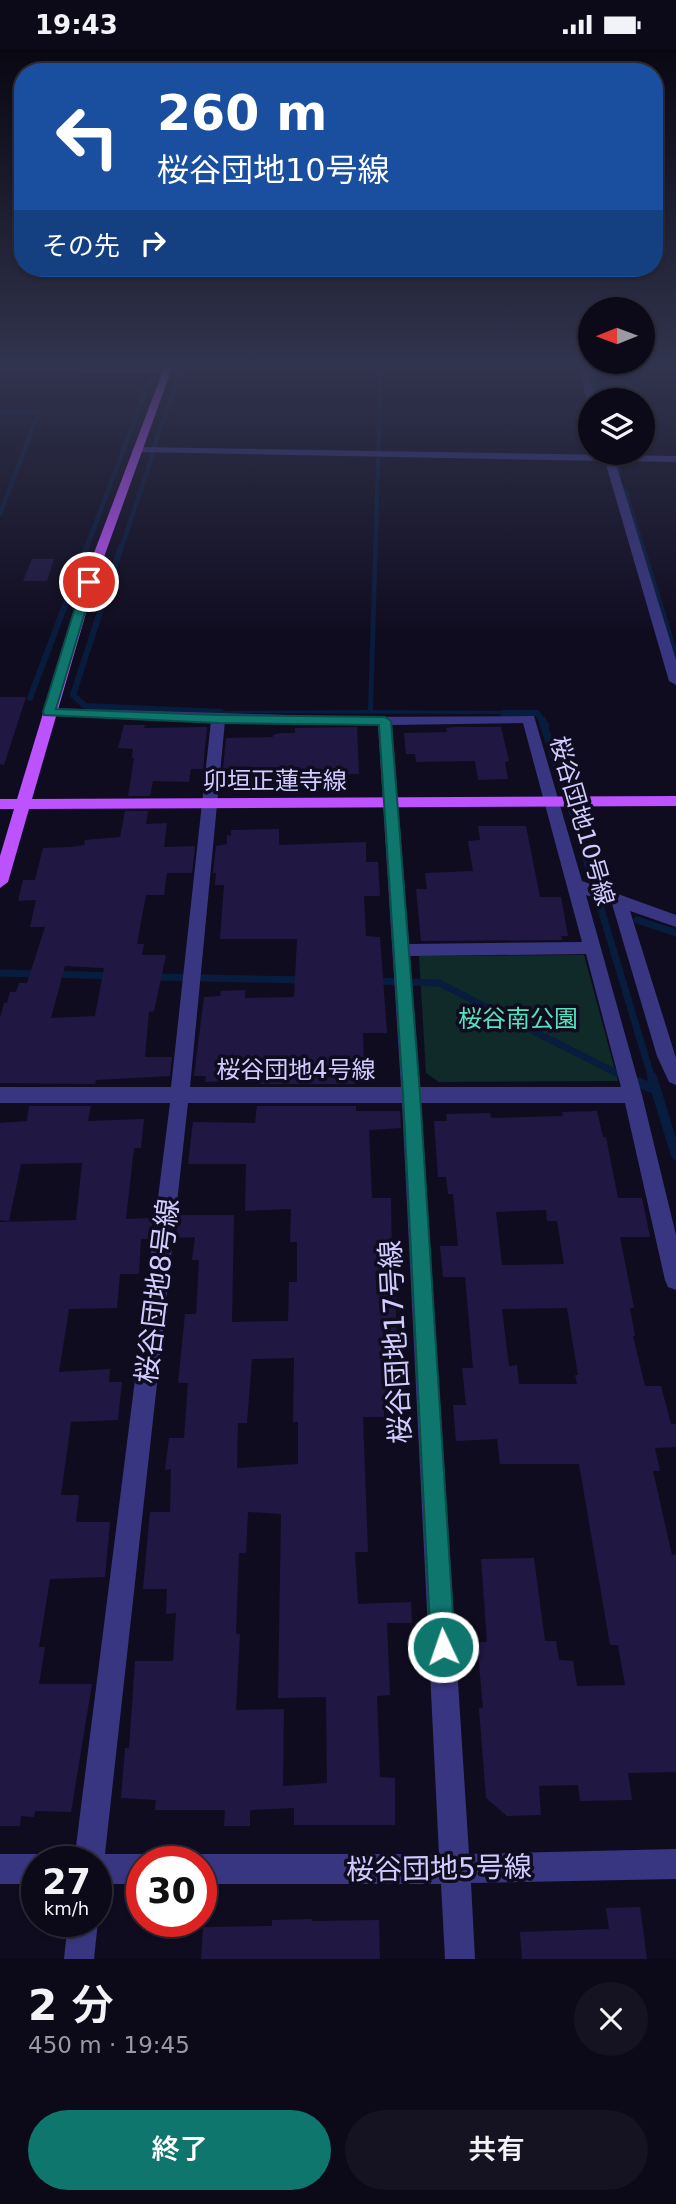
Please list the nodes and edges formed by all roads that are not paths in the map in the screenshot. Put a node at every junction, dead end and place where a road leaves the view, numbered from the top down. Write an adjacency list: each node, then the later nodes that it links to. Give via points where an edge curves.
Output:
1 (134, 457): 6 (main road)
2 (655, 458): 3 (street)
3 (676, 459)
4 (612, 465): 5 (street)
5 (676, 681)
6 (49, 712): 7 (street, 桜谷団地10号線); 12 (main road)
7 (218, 719): 8 (street, 桜谷団地10号線); 13 (street, 桜谷団地8号線)
8 (385, 721): 10 (street, 桜谷団地10号線, via 529,719); 14 (street, 桜谷団地17号線)
9 (676, 801): 10 (main road, 卯垣正蓮寺線)
10 (553, 803): 14 (main road, 卯垣正蓮寺線); 16 (street, 桜谷団地10号線)
11 (0, 804): 12 (main road, 卯垣正蓮寺線)
12 (23, 804): 13 (main road, 卯垣正蓮寺線); 15 (main road)
13 (208, 804): 14 (main road, 卯垣正蓮寺線); 24 (street, 桜谷団地8号線)
14 (391, 804): 20 (street, 桜谷団地17号線)
15 (0, 882)
16 (576, 885): 17 (street); 19 (street, 桜谷団地10号線)
17 (618, 902): 18 (street); 21 (street)
18 (676, 922)
19 (594, 949): 20 (street); 25 (street, 桜谷団地10号線)
20 (401, 950): 22 (street, 桜谷団地17号線)
21 (676, 1077)
22 (411, 1094): 24 (street, 桜谷団地4号線); 25 (street, 桜谷団地4号線); 32 (street, 桜谷団地17号線)
23 (0, 1095): 24 (street, 桜谷団地4号線)
24 (180, 1095): 27 (street, 桜谷団地8号線)
25 (633, 1095): 26 (street, 桜谷団地10号線)
26 (676, 1280)
27 (91, 1846)
28 (676, 1864): 32 (street, 桜谷団地5号線)
29 (0, 1869): 30 (street)
30 (21, 1869)
31 (217, 1869): 32 (street, 桜谷団地5号線)
32 (455, 1869): 35 (street, 桜谷団地17号線)
33 (81, 1937): 34 (street)
34 (79, 1959)
35 (460, 1959)

